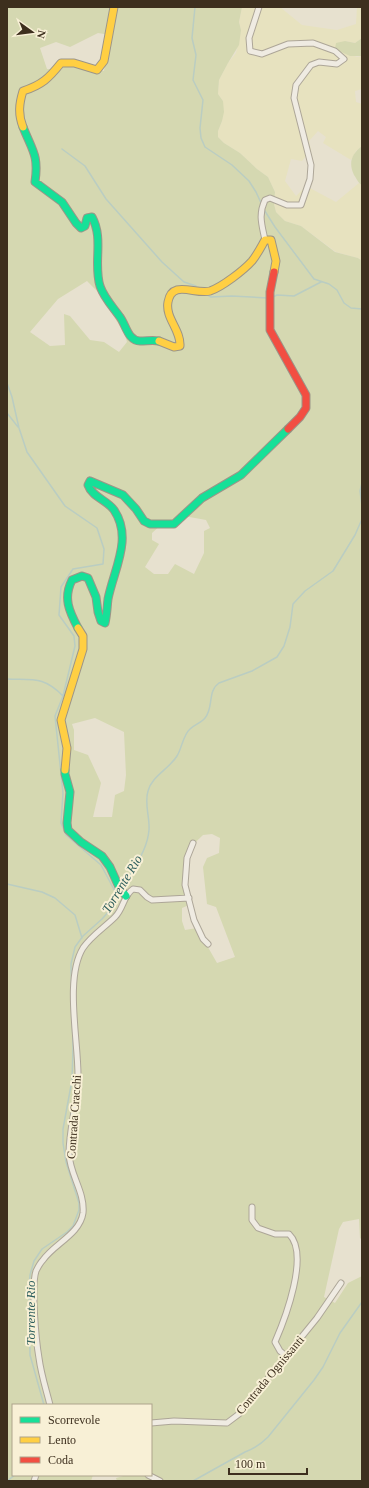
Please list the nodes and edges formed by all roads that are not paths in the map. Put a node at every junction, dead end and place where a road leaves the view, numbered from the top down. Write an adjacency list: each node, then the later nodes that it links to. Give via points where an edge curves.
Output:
1 (114, 7): 3 (street, via 104,61 97,70 68,62 62,63 48,81 23,91 18,102 19,118 37,164 35,182 65,206 81,228 85,226 87,218 92,217 96,222 100,286 130,337 137,340 160,341 172,348 180,346 181,340 169,315 168,304 171,295 178,290 187,289 209,291 252,261)
2 (259, 7): 3 (street, via 249,38 250,51 262,54 288,44 313,43 335,51 344,59 337,64 318,62 311,65 296,84 294,98 312,165 310,179 300,205 287,205 270,198 265,200 260,217)
3 (265, 240): 5 (street, via 271,240 276,261 269,301 270,330 306,395 306,408 300,417 241,475 202,498 174,524 150,524 144,521 123,495 90,481 88,485 90,491 113,509 122,525 123,542 105,622 101,621 96,597 88,578 82,576 72,580 67,590 69,612 83,636 84,649 61,720 68,748 65,774 70,792 67,823 68,830 102,856)
4 (193, 843): 6 (street, via 187,858 185,875)
5 (123, 892): 6 (street, via 136,888 152,900); 11 (street, Contrada Cracchi, via 123,907 88,942 76,963 73,997 78,1079 69,1155 83,1199 83,1215 77,1226 43,1259 36,1271 35,1325 38,1358)
6 (189, 898): 7 (street, via 194,920)
7 (208, 944)
8 (252, 1207): 10 (street, via 252,1220 258,1228 275,1234 289,1234 294,1238 295,1287 276,1342)
9 (341, 1283): 10 (street, Contrada Ognissanti)
10 (286, 1356): 12 (street, Contrada Ognissanti, via 239,1414 227,1423)
11 (50, 1404)
12 (152, 1423)
13 (150, 1476): 14 (street)
14 (160, 1481)

